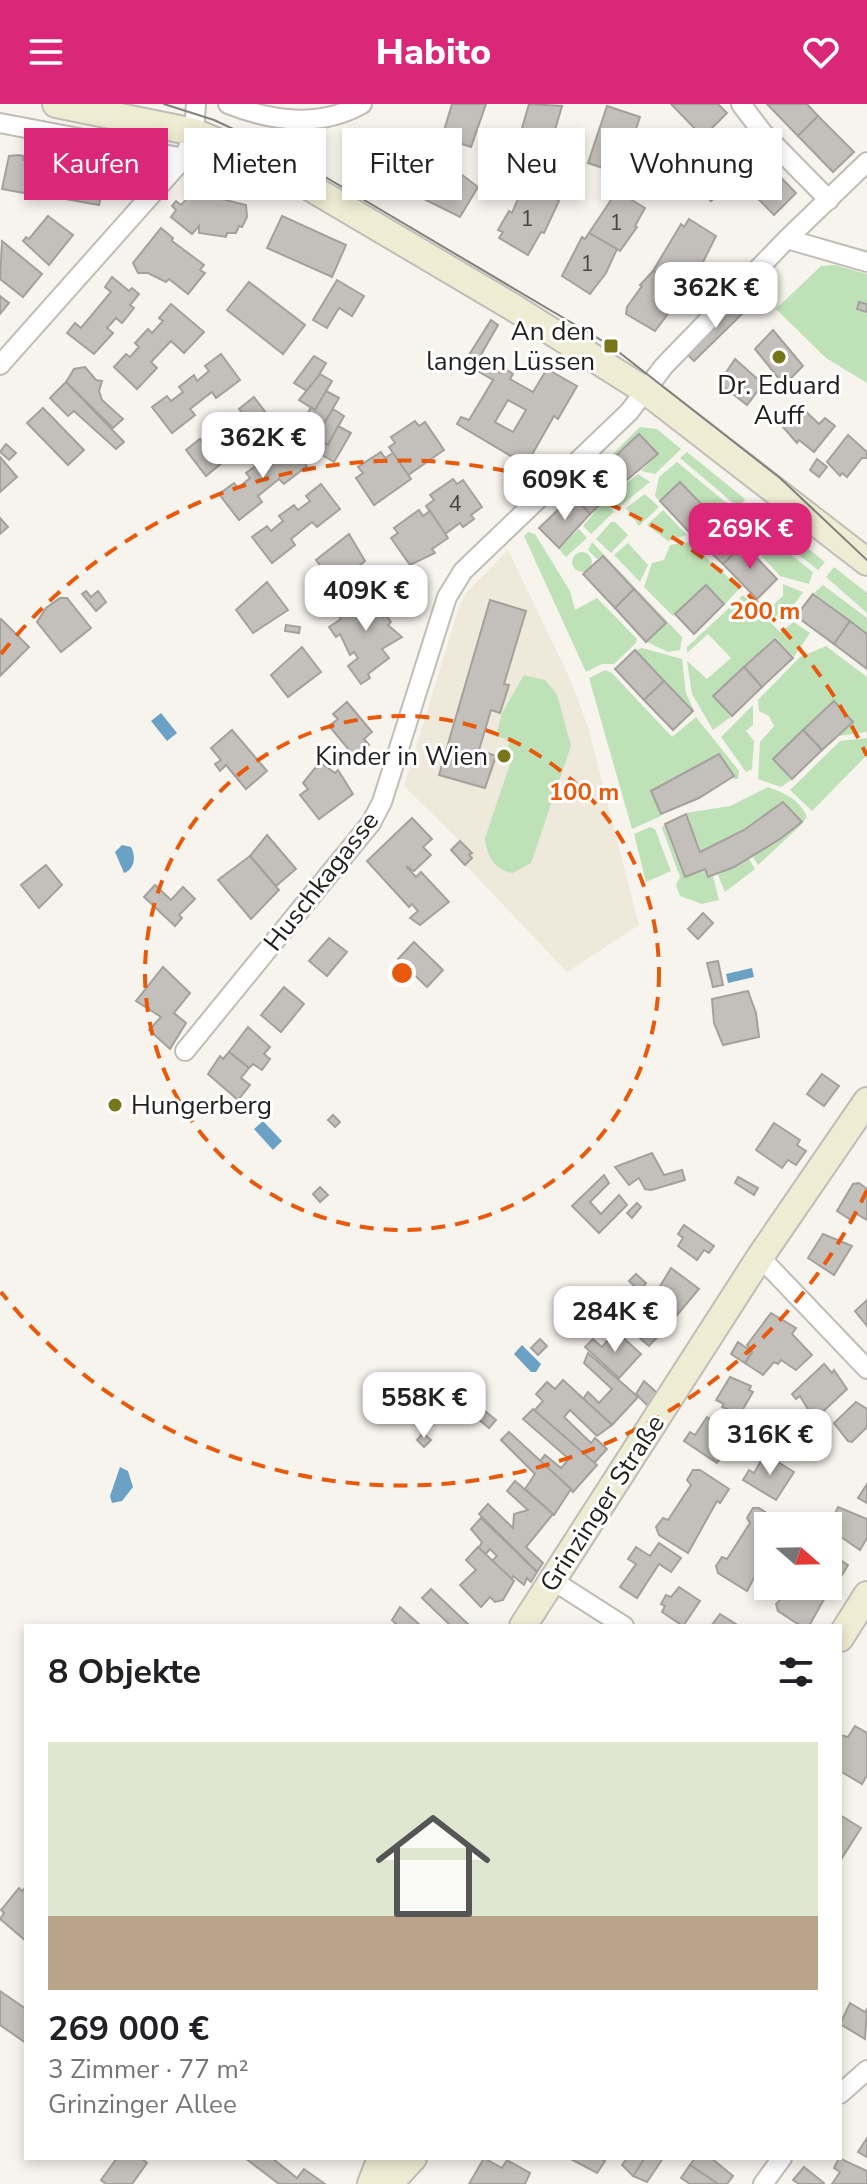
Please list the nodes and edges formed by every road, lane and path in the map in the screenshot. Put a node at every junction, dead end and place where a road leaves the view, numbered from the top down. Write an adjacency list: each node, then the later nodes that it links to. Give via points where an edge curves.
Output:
1 (56, 104): 8 (street)
2 (196, 104): 7 (street)
3 (228, 104): 4 (street, via 301,121 345,113)
4 (362, 104)
5 (741, 104): 12 (street)
6 (0, 123): 9 (street)
7 (194, 128)
8 (184, 130)
9 (184, 158): 15 (street)
10 (867, 162): 12 (street)
11 (326, 197): 16 (street)
12 (829, 200): 13 (street)
13 (787, 239): 14 (street); 16 (street)
14 (867, 262)
15 (0, 365)
16 (646, 391): 17 (street); 18 (street, Huschkagasse, via 463,571 447,597 371,823)
17 (867, 562)
18 (185, 1051)
19 (867, 1101): 20 (street, Grinzinger Straße)
20 (760, 1257): 21 (street); 22 (street, Grinzinger Straße)
21 (867, 1369)
22 (552, 1580): 24 (street, Grinzinger Straße); 25 (street)
23 (867, 1595): 26 (street)
24 (524, 1624)
25 (621, 1624)
26 (842, 1635)
27 (867, 2070): 28 (street)
28 (842, 2092)
29 (380, 2160): 32 (street)
30 (411, 2160): 33 (street)
31 (781, 2160): 34 (street)
32 (371, 2184)
33 (389, 2184)
34 (763, 2184)

